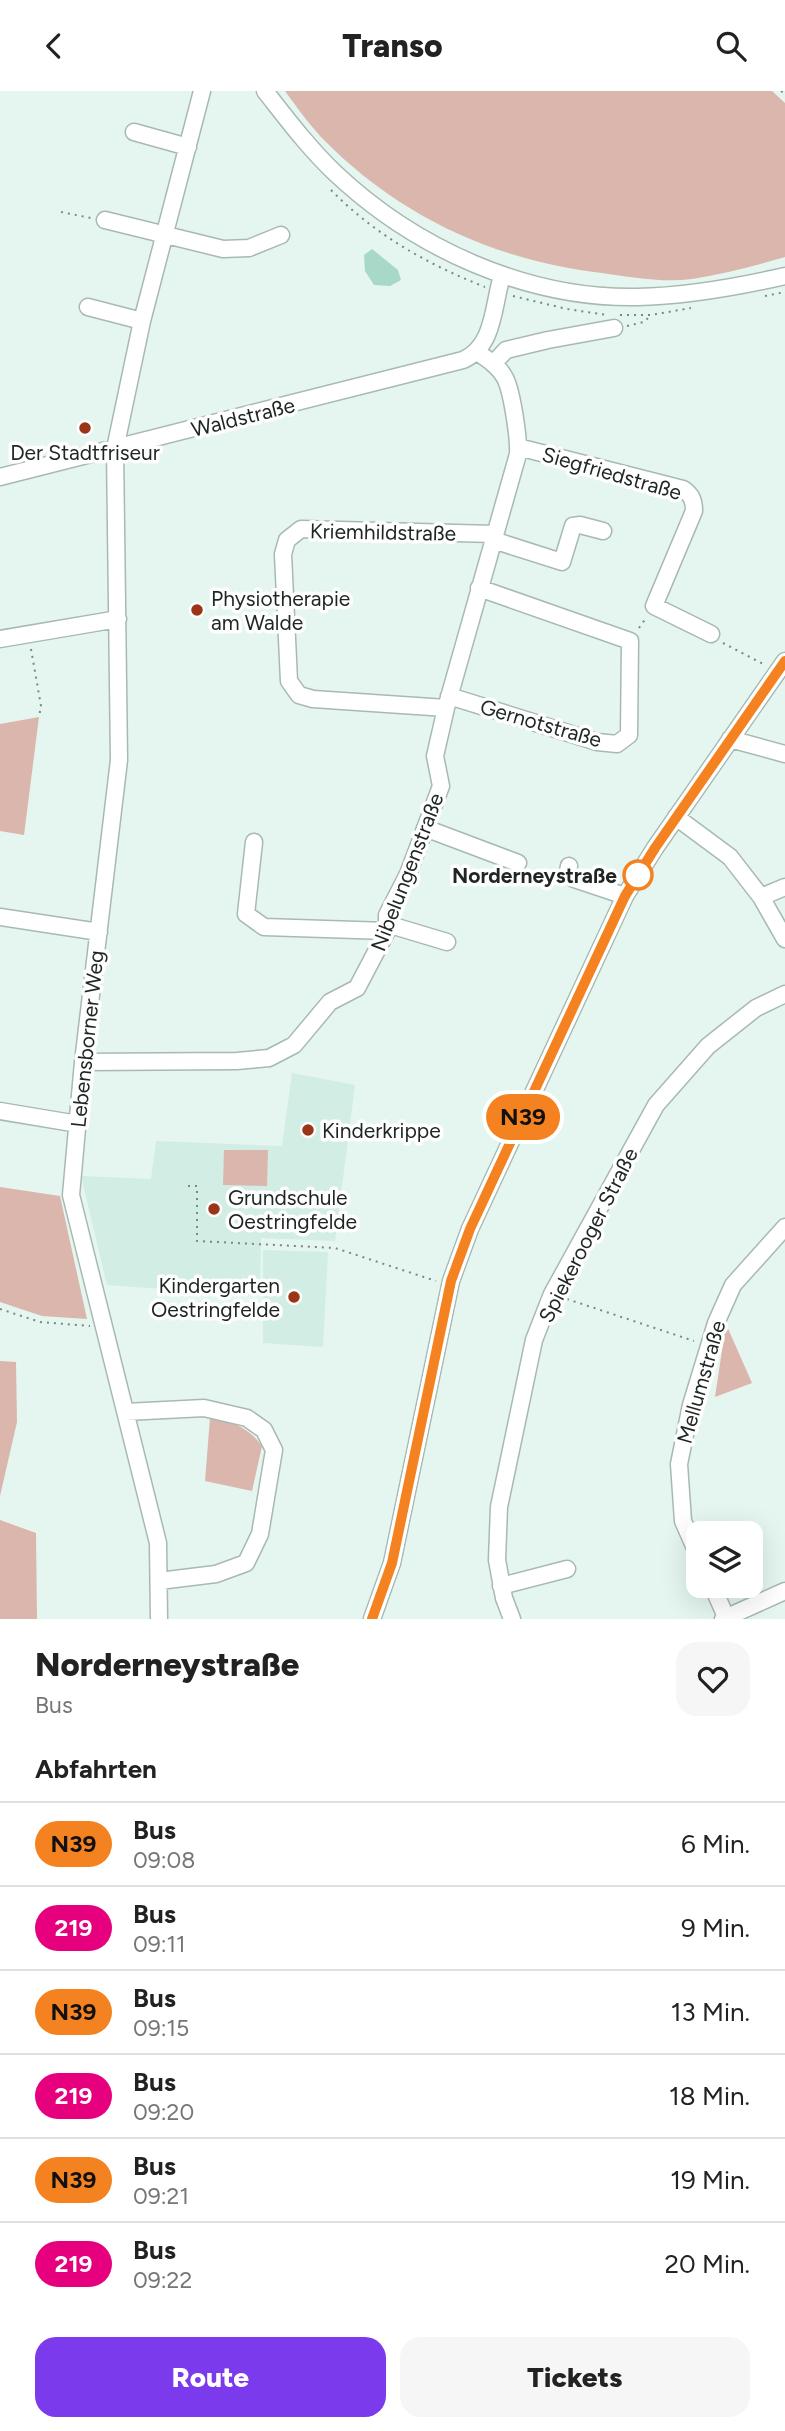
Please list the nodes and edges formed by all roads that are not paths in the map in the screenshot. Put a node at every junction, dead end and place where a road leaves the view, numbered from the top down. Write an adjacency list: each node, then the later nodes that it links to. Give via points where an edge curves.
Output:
1 (202, 91): 4 (street, Lebensborner Weg)
2 (265, 91): 9 (street, via 300,136 361,195)
3 (134, 132): 4 (street)
4 (188, 147): 6 (street, Lebensborner Weg)
5 (105, 220): 6 (street)
6 (166, 234): 7 (street, via 223,249 249,248); 11 (street, Lebensborner Weg)
7 (281, 236)
8 (785, 276): 9 (street, via 741,286 638,297)
9 (498, 288): 13 (street, via 495,311)
10 (88, 307): 11 (street)
11 (142, 321): 16 (street, Lebensborner Weg)
12 (614, 328): 14 (street, via 506,350)
13 (478, 349): 14 (street, Nibelungenstraße); 16 (street, Waldstraße, via 471,357 446,366)
14 (494, 364): 15 (street, Nibelungenstraße, via 506,380)
15 (518, 447): 19 (street, Nibelungenstraße); 22 (street, Siegfriedstraße, via 690,493 694,511 654,606)
16 (114, 449): 17 (street, Waldstraße); 21 (street, Lebensborner Weg)
17 (0, 477)
18 (603, 531): 19 (street, via 573,526 562,562)
19 (494, 537): 20 (street, Nibelungenstraße); 25 (street, Kriemhildstraße, via 301,529 287,540 289,681 299,695)
20 (479, 588): 25 (street, Nibelungenstraße); 25 (street, Gernotstraße, via 630,641 629,735 617,744 597,742)
21 (118, 619): 23 (street); 39 (street, Lebensborner Weg, via 119,760)
22 (711, 634)
23 (0, 639)
24 (781, 666): 26 (street)
25 (447, 702): 29 (street, Nibelungenstraße, via 435,756 441,786)
26 (730, 739): 27 (street); 28 (street)
27 (785, 754)
28 (676, 817): 35 (street, via 730,857); 36 (street)
29 (425, 828): 31 (street); 38 (street, Nibelungenstraße, via 387,915)
30 (254, 842): 38 (street, via 246,914 264,927)
31 (518, 863)
32 (569, 866): 36 (street, via 574,879)
33 (566, 887): 36 (street, via 570,884)
34 (785, 887): 35 (street)
35 (761, 897): 40 (street)
36 (624, 899): 56 (street, via 470,1229 451,1281 392,1563)
37 (0, 917): 39 (street)
38 (387, 928): 41 (street); 43 (street, Nibelungenstraße, via 357,988 330,1002 294,1045 269,1058)
39 (99, 932): 43 (street, Lebensborner Weg)
40 (785, 939)
41 (447, 942)
42 (785, 993): 51 (street, Spiekerooger Straße, via 756,1008 708,1046 656,1105 552,1294 534,1340 499,1507 496,1560)
43 (83, 1062): 45 (street, Lebensborner Weg)
44 (0, 1111): 45 (street)
45 (78, 1124): 47 (street, Lebensborner Weg, via 71,1195)
46 (785, 1227): 48 (street, Mellumstraße, via 733,1285 709,1345 679,1464)
47 (126, 1412): 50 (street, Lebensborner Weg, via 158,1543); 50 (street, via 204,1408 236,1416 264,1430 274,1450 260,1534 246,1563 216,1574)
48 (686, 1528)
49 (568, 1569): 51 (street)
50 (159, 1581): 55 (street, Lebensborner Weg)
51 (501, 1586): 57 (street, Spiekerooger Straße)
52 (785, 1591): 54 (street)
53 (717, 1598): 54 (street)
54 (724, 1618)
55 (159, 1619)
56 (372, 1619)
57 (512, 1619)

